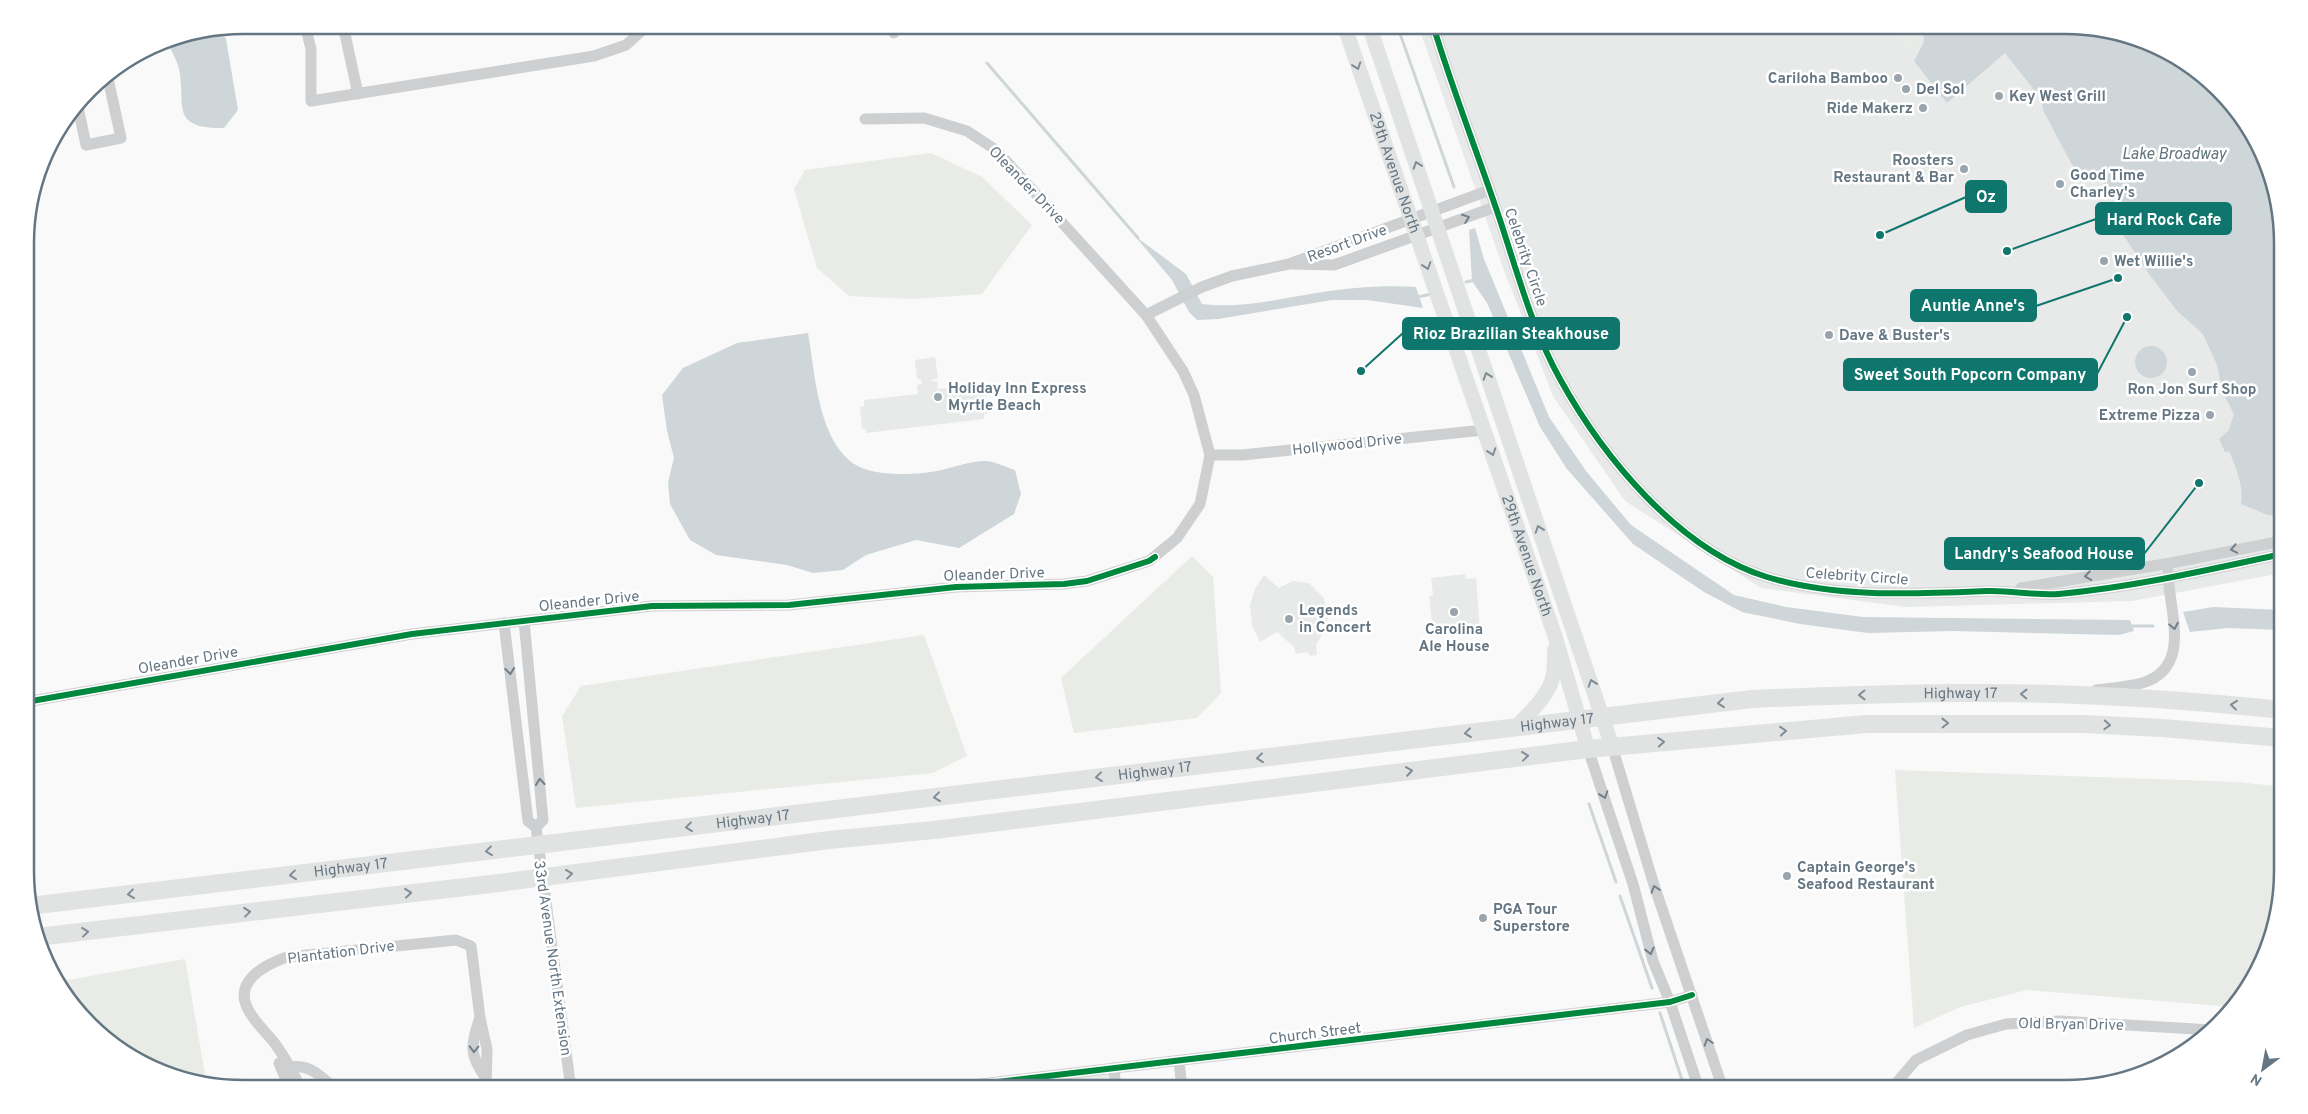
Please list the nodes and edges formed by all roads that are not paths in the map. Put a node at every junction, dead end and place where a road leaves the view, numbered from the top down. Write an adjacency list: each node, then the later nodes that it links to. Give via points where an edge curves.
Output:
1 (307, 34): 8 (street, via 311,49 311,101)
2 (345, 34): 8 (street)
3 (638, 34): 8 (street, via 626,45 594,56)
4 (1347, 34): 14 (main road, 29th Avenue North, one-way to 14)
5 (1372, 34): 13 (main road, 29th Avenue North, one-way to 5)
6 (1436, 34): 11 (street, Celebrity Circle)
7 (109, 83): 9 (street, via 121,138 86,145)
8 (358, 94)
9 (79, 113)
10 (866, 119): 18 (street, Oleander Drive, via 924,118 967,131 996,150)
11 (1490, 190): 12 (street, Celebrity Circle); 13 (street)
12 (1495, 207): 15 (street, Celebrity Circle, one-way to 12); 25 (street, Celebrity Circle, via 1536,327 1588,426 1614,461 1654,504 1695,538 1758,573 1808,587 1872,591)
13 (1433, 212): 14 (street, Resort Drive); 15 (main road, 29th Avenue North)
14 (1411, 220): 16 (main road, 29th Avenue North); 17 (street, Resort Drive)
15 (1436, 229): 16 (street, Resort Drive); 32 (main road, 29th Avenue North, one-way to 15)
16 (1416, 236): 17 (street, Resort Drive, via 1334,265); 19 (main road, 29th Avenue North, one-way to 19)
17 (1289, 264): 18 (street, Resort Drive, via 1232,276)
18 (1146, 315): 20 (street, Oleander Drive, via 1194,395)
19 (1484, 430): 20 (street, Hollywood Drive, via 1260,453); 28 (main road, 29th Avenue North, one-way to 28)
20 (1210, 455): 26 (street, Oleander Drive, via 1200,504 1177,538 1149,561 1087,581 1049,586 956,587 789,605 652,606)
21 (2274, 543): 23 (street, Celebrity Circle, one-way to 23)
22 (2274, 556): 24 (street, Celebrity Circle)
23 (2171, 563): 24 (street); 25 (street, Celebrity Circle, one-way to 25)
24 (2168, 578): 25 (street, Celebrity Circle, via 2054,594); 29 (street, one-way to 29, via 2176,637 2164,670 2140,684)
25 (2012, 590)
26 (524, 621): 27 (street, Oleander Drive); 38 (street, 33rd Avenue North Extension, one-way to 26, via 543,820)
27 (504, 623): 30 (street, Oleander Drive, via 412,634); 38 (street, 33rd Avenue North Extension, one-way to 38, via 528,821)
28 (1555, 636): 33 (main road, 29th Avenue North); 34 (main road, via 1553,676 1549,687)
29 (2073, 694): 31 (highway, Highway 17, one-way to 29); 32 (highway, Highway 17, one-way to 32, via 1965,693 1752,699)
30 (34, 701)
31 (2274, 709)
32 (1603, 716): 33 (highway, Highway 17); 36 (main road, 29th Avenue North)
33 (1581, 720): 34 (highway, Highway 17); 37 (main road, 29th Avenue North)
34 (1516, 727): 39 (highway, Highway 17, one-way to 39)
35 (2274, 737): 36 (highway, Highway 17, one-way to 35, via 1886,724 2084,724)
36 (1612, 746): 37 (highway, Highway 17); 43 (street, 29th Avenue North, one-way to 36, via 1654,885)
37 (1588, 749): 40 (highway, Highway 17, one-way to 37); 44 (street, 29th Avenue North, one-way to 44, via 1633,884 1653,961)
38 (536, 827): 39 (street, 33rd Avenue North Extension)
39 (537, 845): 40 (street, 33rd Avenue North Extension); 41 (highway, Highway 17, one-way to 41)
40 (543, 877): 42 (highway, Highway 17, one-way to 40); 53 (street, 33rd Avenue North Extension)
41 (37, 905)
42 (44, 936)
43 (1692, 995): 44 (street, Church Street); 58 (street, 29th Avenue North, one-way to 43)
44 (1670, 1002): 46 (street, Church Street); 57 (street, 29th Avenue North)
45 (2201, 1029): 59 (street, Old Bryan Drive, via 2060,1021 2006,1024 1968,1035 1916,1060)
46 (1179, 1061): 48 (street, Church Street); 56 (street)
47 (286, 1068): 49 (street, Plantation Drive); 50 (street, Plantation Drive); 51 (street, via 306,1067); 52 (street, Plantation Drive, via 267,1034 249,1011 245,989 250,977 268,964 286,957 456,940 471,946 487,1049)
48 (1114, 1068): 54 (street, Church Street); 55 (street)
49 (288, 1080)
50 (295, 1080)
51 (325, 1080)
52 (485, 1080)
53 (571, 1080)
54 (1014, 1080)
55 (1115, 1080)
56 (1181, 1080)
57 (1696, 1080)
58 (1720, 1080)
59 (1899, 1080)

